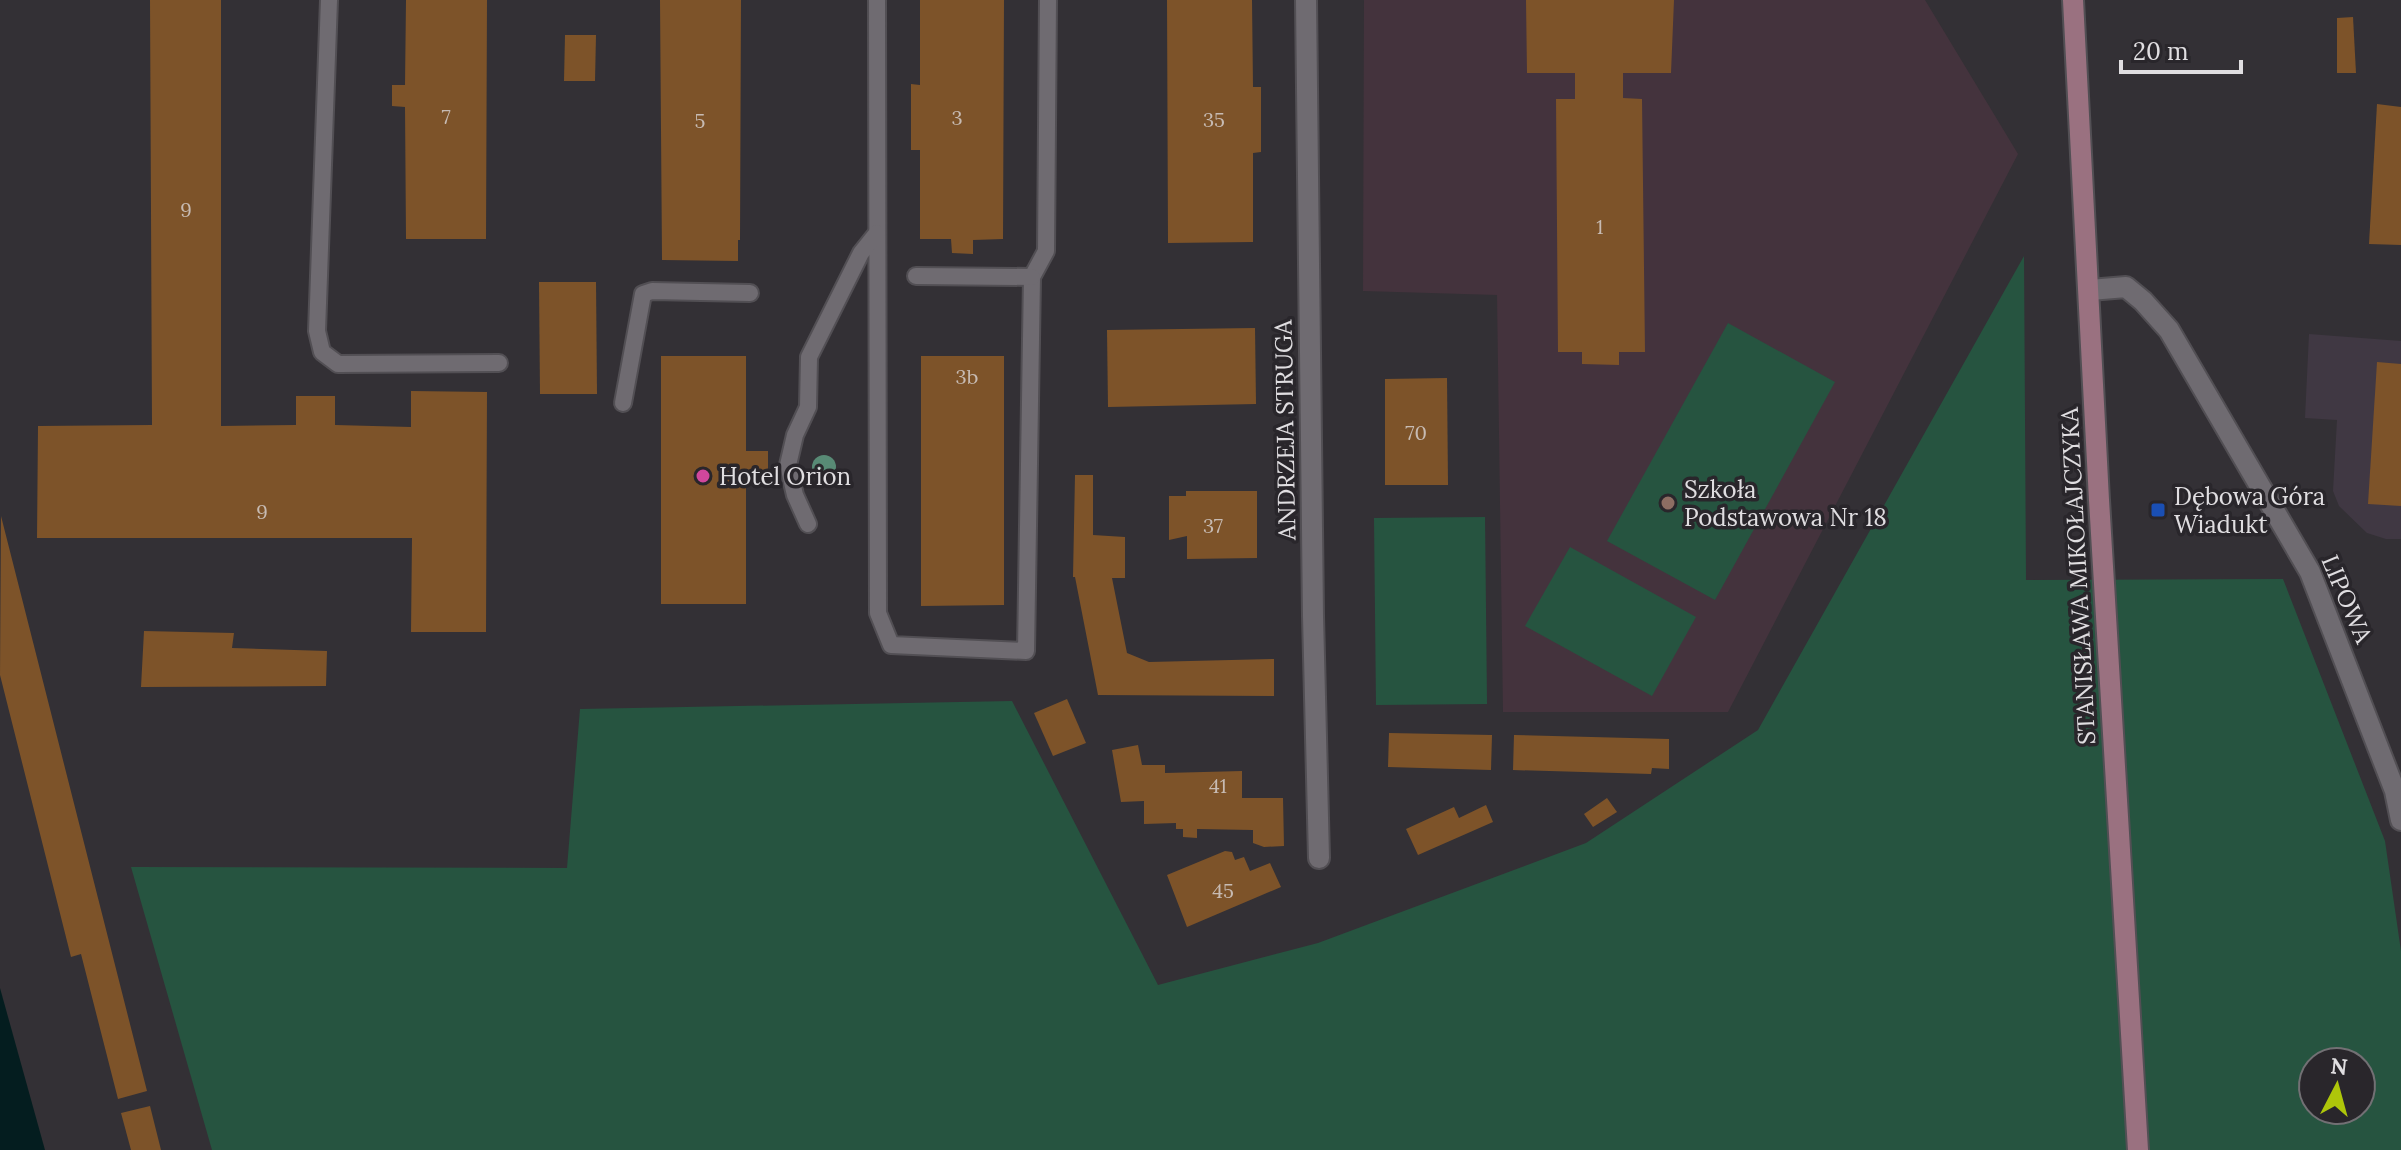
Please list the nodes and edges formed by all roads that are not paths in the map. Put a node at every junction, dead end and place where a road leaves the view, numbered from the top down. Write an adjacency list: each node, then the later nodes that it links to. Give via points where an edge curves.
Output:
1 (329, 0): 11 (lane, via 317,331 322,352 338,364)
2 (877, 0): 6 (lane)
3 (1048, 0): 8 (lane, via 1046,251)
4 (1306, 0): 16 (street, ANDRZEJA STRUGA)
5 (2073, 0): 9 (street, STANISŁAWA MIKOŁAJCZYKA)
6 (877, 233): 8 (lane, via 878,613 891,645 1026,651); 13 (lane, via 861,253 809,357 808,407 788,465)
7 (916, 276): 8 (lane)
8 (1032, 277)
9 (2090, 290): 14 (street, LIPOWA, via 2126,287 2169,330 2310,572); 17 (street, STANISŁAWA MIKOŁAJCZYKA)
10 (750, 293): 12 (lane, via 643,294)
11 (499, 363)
12 (623, 403)
13 (808, 524)
14 (2398, 787): 15 (street, LIPOWA)
15 (2401, 820)
16 (1319, 858)
17 (2138, 1150)

